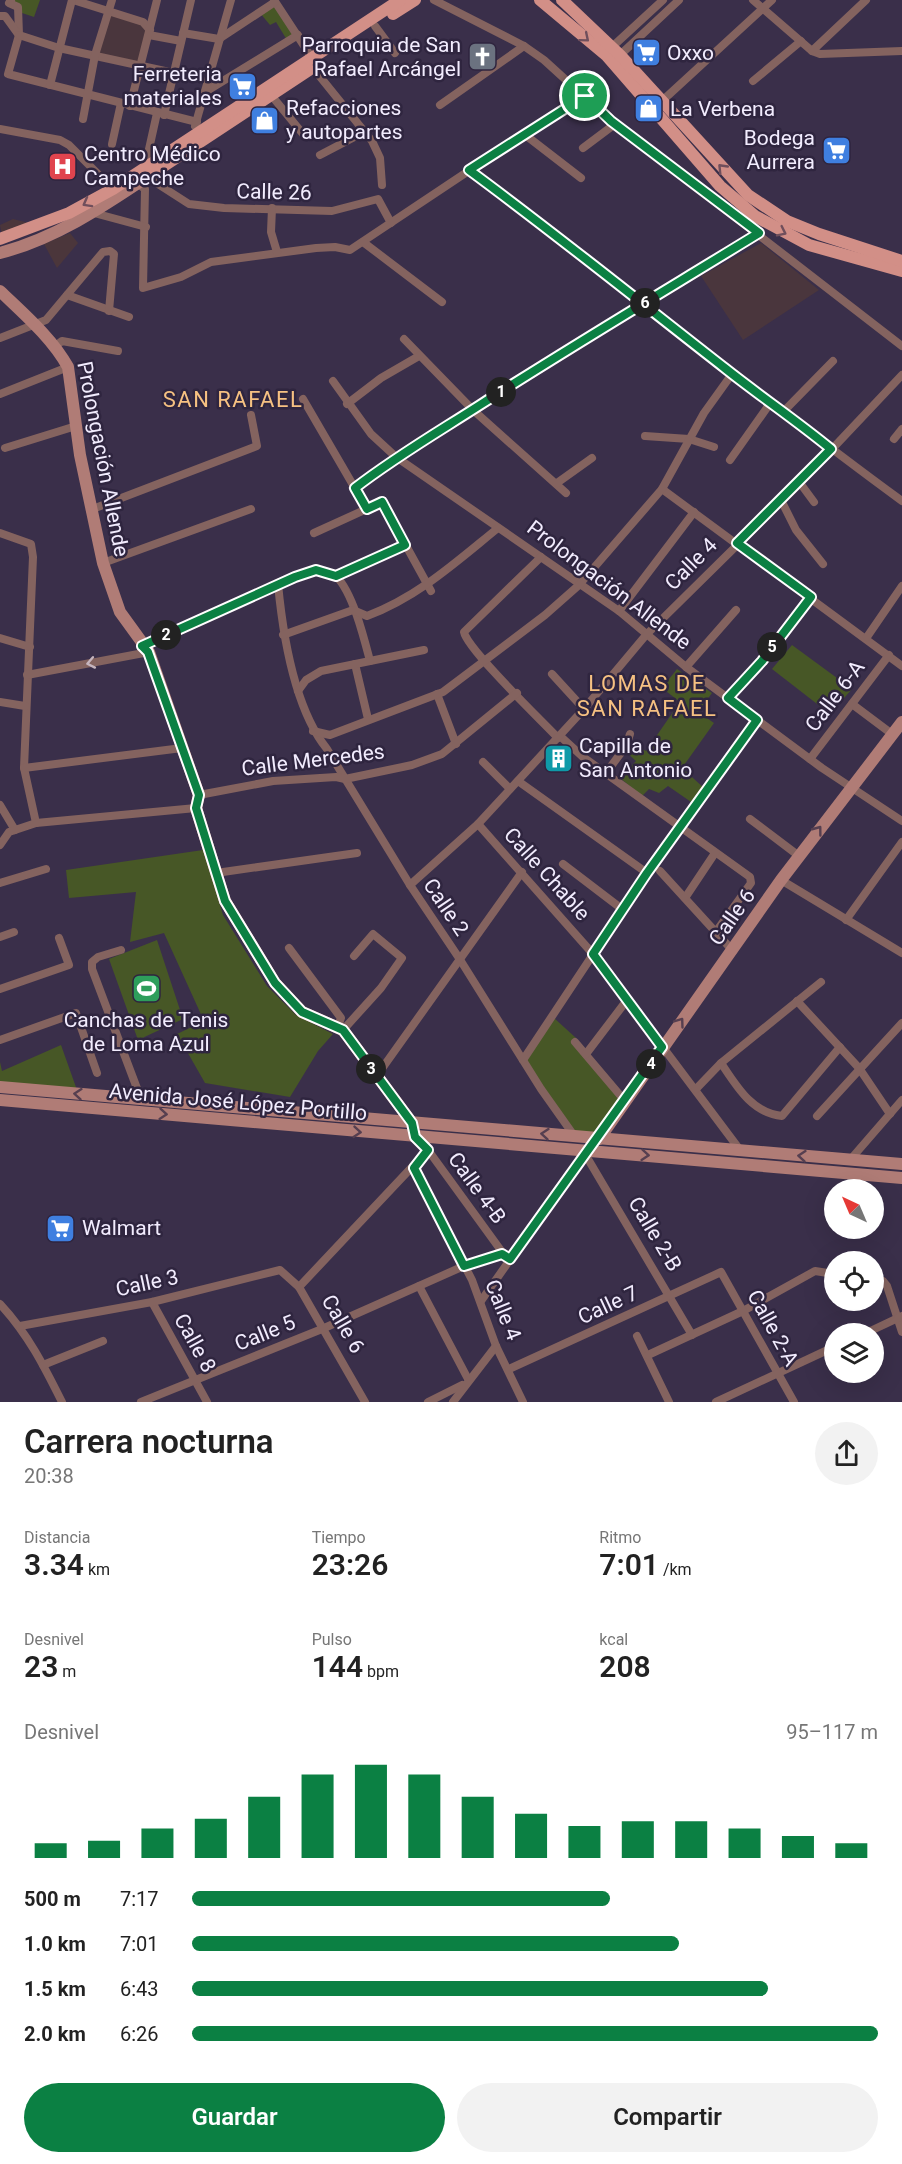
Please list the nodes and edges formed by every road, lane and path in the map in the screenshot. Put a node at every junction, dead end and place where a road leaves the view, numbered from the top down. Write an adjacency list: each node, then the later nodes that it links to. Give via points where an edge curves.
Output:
1 (11, 0): 23 (street, via 9,3 18,7)
2 (72, 0): 19 (street); 29 (street)
3 (112, 0): 19 (street)
4 (158, 0): 22 (street)
5 (191, 0): 25 (street)
6 (231, 0): 26 (street)
7 (400, 0): 35 (main road)
8 (415, 0): 21 (main road)
9 (434, 0): 28 (street)
10 (540, 0): 64 (main road, one-way to 64, via 607,56)
11 (663, 0): 31 (street)
12 (679, 0): 31 (street)
13 (753, 0): 18 (street)
14 (772, 0): 18 (street)
15 (866, 0): 32 (street)
16 (274, 1): 24 (street); 26 (street)
17 (568, 2): 31 (main road)
18 (762, 9): 27 (street); 45 (street)
19 (109, 10): 22 (street, via 111,14 143,22); 34 (street)
20 (0, 15): 23 (street)
21 (375, 26): 33 (street); 35 (main road)
22 (149, 32): 25 (street); 36 (street)
23 (19, 35): 29 (street); 39 (street, via 8,74)
24 (298, 35): 35 (street); 40 (street)
25 (182, 37): 26 (street); 37 (street)
26 (219, 39): 40 (street)
27 (801, 41): 32 (street); 38 (street)
28 (524, 46): 43 (street); 47 (street)
29 (59, 48): 34 (street); 39 (street)
30 (901, 50): 32 (street, via 820,54)
31 (616, 51): 45 (main road)
32 (812, 51)
33 (395, 53)
34 (95, 55): 36 (street); 41 (street)
35 (313, 63): 42 (main road); 44 (main road); 53 (street)
36 (141, 65): 37 (street); 46 (street)
37 (174, 73): 48 (street)
38 (753, 81)
39 (51, 84): 41 (street)
40 (205, 92): 50 (street)
41 (87, 94): 46 (street); 49 (street)
42 (271, 95): 44 (main road); 54 (street)
43 (585, 96): 51 (street); 55 (street)
44 (256, 100): 56 (main road); 61 (main road)
45 (662, 101): 76 (main road, one-way to 45, via 819,234 767,208 741,187)
46 (126, 105): 48 (street); 57 (street)
47 (440, 105)
48 (161, 114): 50 (street); 61 (street)
49 (83, 119)
50 (197, 122): 56 (street)
51 (615, 124): 58 (street); 66 (street)
52 (0, 129): 65 (street, via 69,144)
53 (364, 132): 59 (street); 63 (street, via 380,158)
54 (303, 134)
55 (524, 134): 60 (street); 62 (street)
56 (193, 135): 61 (main road)
57 (111, 144)
58 (583, 148)
59 (320, 155)
60 (469, 170): 69 (street); 81 (street)
61 (144, 176): 65 (main road); 67 (street, Calle 26, via 189,204); 68 (main road); 70 (street)
62 (581, 178)
63 (382, 185)
64 (720, 186): 66 (street); 77 (main road, one-way to 77, via 756,216 809,245)
65 (113, 189): 72 (main road, one-way to 72, via 69,213)
66 (710, 196): 71 (street)
67 (272, 208): 69 (street, Calle 26, via 332,211 378,199); 74 (street, via 271,232)
68 (94, 213): 70 (street); 75 (main road, via 27,246)
69 (391, 223): 73 (street)
70 (146, 227): 74 (street, via 144,288 182,277 211,262)
71 (759, 233): 81 (street); 88 (street)
72 (0, 239)
73 (363, 242): 74 (street, via 350,250 335,247); 80 (street)
74 (277, 252)
75 (0, 253)
76 (902, 261)
77 (902, 272)
78 (0, 291): 84 (main road, Prolongación Allende)
79 (67, 295): 82 (street); 82 (street, via 103,252 110,251 114,254); 84 (street, via 46,320)
80 (442, 302)
81 (645, 303): 93 (street); 100 (street)
82 (109, 310): 83 (street)
83 (129, 317)
84 (35, 326): 85 (street); 87 (main road, Prolongación Allende)
85 (0, 338)
86 (404, 339): 90 (street)
87 (54, 346): 89 (street, via 62,341); 92 (main road, Prolongación Allende)
88 (902, 346)
89 (118, 351)
90 (419, 357): 99 (street, via 381,378); 100 (street)
91 (832, 361): 101 (street)
92 (68, 368): 96 (street); 103 (main road, Prolongación Allende)
93 (732, 374): 98 (street); 106 (street)
94 (902, 375): 110 (street, Calle 4)
95 (333, 381): 99 (street, Prolongación Allende)
96 (0, 394)
97 (303, 399): 116 (street)
98 (771, 402): 101 (street); 113 (street)
99 (347, 404): 111 (street, Prolongación Allende)
100 (473, 410): 111 (street); 114 (street)
101 (784, 411): 110 (street)
102 (251, 415): 124 (street, via 257,446)
103 (76, 426): 109 (street); 124 (main road, Prolongación Allende)
104 (902, 429): 107 (street)
105 (645, 436): 106 (street)
106 (690, 439): 108 (street); 117 (street)
107 (894, 439)
108 (714, 447)
109 (5, 448)
110 (831, 449): 115 (street, Calle 4); 120 (street)
111 (396, 457): 116 (street); 126 (street, Prolongación Allende)
112 (592, 458): 114 (street)
113 (730, 460)
114 (557, 483): 118 (street)
115 (800, 483): 119 (street, Calle 4); 121 (street)
116 (355, 488): 123 (street)
117 (662, 489): 125 (street); 136 (street)
118 (566, 493)
119 (781, 500): 129 (street, Calle 4); 133 (street, via 796,530)
120 (902, 501)
121 (814, 502)
122 (251, 509): 132 (street)
123 (367, 509): 128 (street); 130 (street, via 382,502)
124 (90, 510): 132 (main road, Prolongación Allende)
125 (694, 512): 129 (street); 142 (street)
126 (498, 528): 131 (street, Prolongación Allende); 138 (street, Prolongación Allende)
127 (0, 533): 147 (street, via 31,544)
128 (314, 533)
129 (737, 543): 139 (street); 144 (street, Calle 4)
130 (405, 545): 134 (street); 138 (street)
131 (541, 557): 136 (street, Prolongación Allende); 152 (street, via 464,632)
132 (103, 563): 148 (main road, Prolongación Allende, via 120,612)
133 (823, 564)
134 (336, 576): 135 (street, via 316,570); 140 (street)
135 (278, 584): 143 (street, Calle 2); 148 (street)
136 (579, 585): 142 (street, Prolongación Allende); 152 (street)
137 (902, 586): 145 (street)
138 (430, 588): 140 (street, Prolongación Allende, via 367,616)
139 (811, 597): 145 (street); 161 (street)
140 (353, 610): 143 (street); 151 (street)
141 (736, 610): 155 (street)
142 (619, 611): 144 (street, Prolongación Allende)
143 (283, 635): 158 (street, Calle 2)
144 (646, 635): 155 (street, Prolongación Allende); 165 (street, Calle 4)
145 (867, 637): 150 (street)
146 (0, 638): 147 (street)
147 (30, 647): 157 (street)
148 (145, 649): 157 (street, one-way to 157); 174 (main road, Prolongación Allende)
149 (424, 650): 151 (street)
150 (889, 655): 154 (street); 163 (street, Calle 6-A)
151 (370, 661): 153 (street)
152 (483, 661): 159 (street); 160 (street)
153 (355, 664): 158 (street, via 321,671 306,680); 166 (street)
154 (902, 666)
155 (686, 667): 161 (street, Prolongación Allende)
156 (552, 674): 165 (street)
157 (27, 675): 164 (street)
158 (298, 691): 169 (street, Calle 2)
159 (517, 693): 172 (street); 173 (street, Calle Mercedes)
160 (437, 694): 166 (street); 173 (street)
161 (728, 698): 167 (street, Prolongación Allende)
162 (0, 702): 164 (street)
163 (852, 704): 171 (street); 175 (street, Calle 6-A)
164 (25, 706): 177 (street)
165 (584, 709): 172 (street, Calle 4)
166 (368, 719): 169 (street, via 330,735)
167 (757, 720): 175 (street, Prolongación Allende); 190 (street)
168 (902, 722): 171 (main road, Calle 6)
169 (313, 731): 179 (street, Calle 2)
170 (630, 734): 178 (street)
171 (892, 734): 181 (main road, Calle 6)
172 (559, 737): 178 (street); 180 (street, Calle 4)
173 (456, 744): 179 (street, Calle Mercedes, via 428,761)
174 (182, 748): 177 (street); 183 (main road, Prolongación Allende)
175 (810, 759): 181 (street, Prolongación Allende)
176 (483, 762): 182 (street)
177 (24, 768): 188 (street)
178 (606, 773): 190 (street)
179 (345, 779): 183 (street, Calle Mercedes, via 273,781); 205 (street, Calle 2)
180 (518, 781): 182 (street, Calle 4); 202 (street)
181 (850, 787): 187 (street, Prolongación Allende); 196 (main road, Calle 6, one-way to 181)
182 (510, 789): 189 (street, Calle 4)
183 (199, 795): 185 (main road)
184 (0, 805): 191 (street)
185 (196, 808): 188 (street); 201 (main road)
186 (750, 819): 196 (street)
187 (902, 821)
188 (36, 823): 191 (street)
189 (478, 824): 200 (street, Calle Chable); 205 (street, Calle 4)
190 (681, 826): 195 (street); 202 (street)
191 (12, 831): 193 (street)
192 (902, 842): 208 (street)
193 (0, 845)
194 (357, 853): 201 (street)
195 (715, 854): 206 (street); 210 (street, via 750,877 751,883)
196 (799, 856): 203 (main road, Calle 6)
197 (563, 864): 207 (street)
198 (46, 869): 204 (street)
199 (660, 871): 206 (street)
200 (522, 872): 217 (street, Calle Chable); 219 (street)
201 (216, 873): 225 (main road, via 225,901 275,983 302,1012)
202 (647, 873): 207 (street)
203 (781, 880): 208 (street); 215 (main road, Calle 6)
204 (0, 883)
205 (410, 885): 219 (street, Calle 2)
206 (685, 898): 210 (street)
207 (622, 909): 217 (street)
208 (846, 920): 216 (street)
209 (14, 932): 211 (street)
210 (715, 933): 215 (street)
211 (0, 937)
212 (59, 938): 221 (street, via 69,965)
213 (289, 948): 225 (street, via 341,1018)
214 (121, 950): 239 (street, via 98,957 92,962 92,969)
215 (733, 951): 228 (main road, Calle 6, one-way to 215)
216 (902, 953)
217 (593, 954): 222 (street, Calle Chable); 231 (street)
218 (354, 956): 225 (street, via 373,934 402,958 381,988)
219 (459, 958): 231 (street, Calle 2); 235 (street)
220 (821, 982): 223 (street)
221 (0, 989)
222 (627, 1000): 228 (street, Calle Chable); 230 (street)
223 (797, 1001): 229 (street); 232 (street)
224 (902, 1023): 233 (street)
225 (340, 1029): 235 (main road)
226 (0, 1040): 234 (street, via 76,1013)
227 (575, 1042): 230 (street)
228 (662, 1047): 237 (street, Calle Chable); 241 (main road, Calle 6)
229 (840, 1047): 232 (street, via 782,1116 768,1114 751,1103); 233 (street)
230 (586, 1054): 241 (street)
231 (523, 1060): 246 (street, Calle 2)
232 (722, 1063): 237 (street)
233 (859, 1068): 242 (street); 243 (street)
234 (97, 1073)
235 (376, 1077): 244 (main road)
236 (0, 1087): 239 (main road, Avenida José López Portillo, one-way to 236)
237 (696, 1089): 249 (street, Calle Chable)
238 (0, 1100): 245 (main road, Avenida José López Portillo, one-way to 245)
239 (141, 1100): 244 (main road, Avenida José López Portillo)
240 (902, 1100): 242 (street)
241 (626, 1101): 247 (main road, Calle 6)
242 (890, 1114): 252 (street)
243 (817, 1116)
244 (412, 1123): 245 (main road); 246 (main road, Avenida José López Portillo, one-way to 244)
245 (415, 1137): 248 (street, Calle 4-B); 250 (main road, Avenida José López Portillo)
246 (575, 1137): 247 (main road, Avenida José López Portillo)
247 (599, 1139): 249 (main road, Avenida José López Portillo); 250 (street)
248 (428, 1150): 254 (street); 257 (street, Calle 4-B)
249 (740, 1150): 251 (main road, Avenida José López Portillo, one-way to 249)
250 (586, 1152): 255 (main road, Avenida José López Portillo, one-way to 255); 257 (street); 265 (street, Calle 2-B)
251 (830, 1158): 252 (main road, Avenida José López Portillo); 255 (main road)
252 (850, 1160): 253 (main road, Avenida José López Portillo)
253 (902, 1164)
254 (414, 1168): 258 (street, Calle 4); 264 (street)
255 (828, 1172): 256 (main road, Avenida José López Portillo)
256 (902, 1178)
257 (506, 1256): 258 (street, Calle 5); 266 (street)
258 (464, 1266): 263 (street, Calle 5); 266 (street, Calle 4)
259 (280, 1270): 264 (street, Calle 6); 267 (street, Calle 3)
260 (721, 1272): 265 (street, Calle 7); 269 (street, Calle 2-A)
261 (824, 1272): 269 (street, via 815,1271)
262 (884, 1282): 270 (street)
263 (418, 1286): 273 (street, Calle 5); 285 (street)
264 (299, 1287): 273 (street, Calle 6)
265 (669, 1294): 275 (street, Calle 2-B); 282 (street, Calle 7, via 626,1318)
266 (481, 1301): 278 (street, Calle 4)
267 (152, 1302): 272 (street, Calle 3); 284 (street, Calle 8)
268 (0, 1304): 272 (street)
269 (743, 1311): 275 (street); 283 (street, Calle 2-A)
270 (899, 1317): 271 (street); 274 (street)
271 (884, 1324)
272 (20, 1326): 281 (street)
273 (322, 1329): 284 (street, Calle 5); 289 (street, Calle 6)
274 (902, 1332)
275 (692, 1335): 280 (street)
276 (637, 1336): 280 (street)
277 (103, 1341): 281 (street)
278 (496, 1346): 282 (street, Calle 4); 285 (street)
279 (824, 1352): 283 (street)
280 (648, 1355): 293 (street)
281 (43, 1365): 286 (street)
282 (509, 1369): 292 (street, Calle 4)
283 (778, 1373): 294 (street); 295 (street, Calle 2-A)
284 (195, 1381): 287 (street, Calle 5); 288 (street, Calle 8)
285 (466, 1382): 290 (street); 291 (street)
286 (62, 1402)
287 (141, 1402)
288 (207, 1402)
289 (365, 1402)
290 (428, 1402)
291 (454, 1402)
292 (523, 1402)
293 (669, 1402)
294 (716, 1402)
295 (794, 1402)

